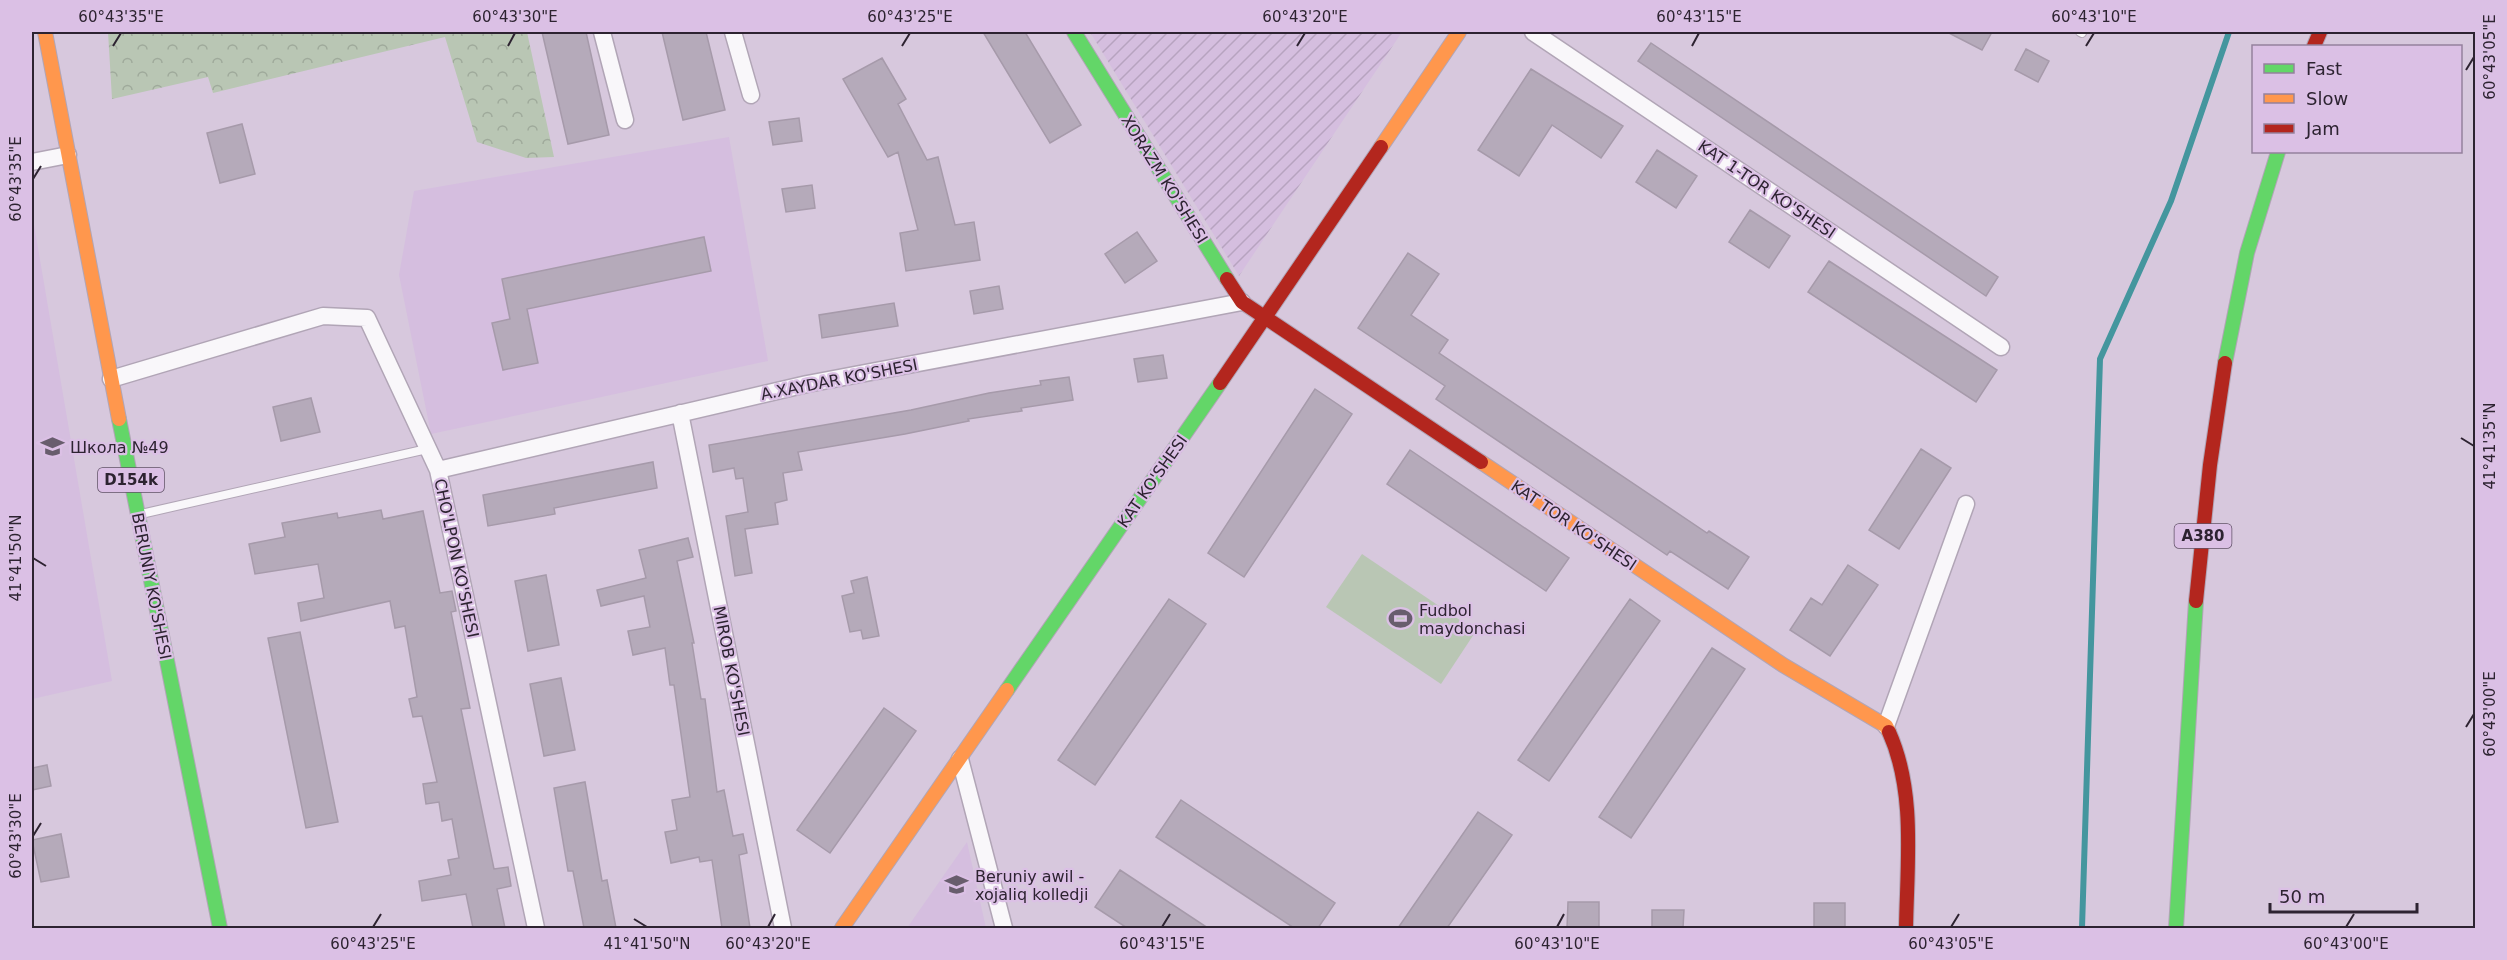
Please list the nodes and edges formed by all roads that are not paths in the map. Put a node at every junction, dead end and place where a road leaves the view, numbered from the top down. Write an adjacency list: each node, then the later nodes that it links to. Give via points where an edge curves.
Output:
1 (45, 32): 10 (main road, BERUNIY KO'SHESI / D154k)
2 (602, 32): 8 (street)
3 (733, 32): 7 (street)
4 (1074, 32): 12 (main road, XORAZM KO'SHESI)
5 (1459, 32): 13 (main road, KAT KO'SHESI)
6 (1533, 32): 14 (street, KAT 1-TOR KO'SHESI)
7 (751, 95)
8 (625, 120)
9 (2278, 153): 29 (main road, A380, via 2247,253 2210,465 2196,600)
10 (68, 155): 11 (street); 15 (main road, BERUNIY KO'SHESI / D154k)
11 (32, 162)
12 (1242, 302): 13 (main road, XORAZM KO'SHESI); 16 (street, A.XAYDAR KO'SHESI, via 807,384)
13 (1265, 318): 21 (main road, KAT TOR KO'SHESI, via 1783,664); 22 (main road, KAT KO'SHESI)
14 (2001, 348)
15 (111, 379): 17 (street, CHO'LPON KO'SHESI, via 323,316 367,318); 20 (main road, BERUNIY KO'SHESI / D154k)
16 (680, 413): 18 (street, A.XAYDAR KO'SHESI); 25 (street, MIROB KO'SHESI)
17 (427, 449): 18 (street, CHO'LPON KO'SHESI); 20 (lane)
18 (438, 471): 24 (street, CHO'LPON KO'SHESI)
19 (1966, 504): 21 (street)
20 (137, 515): 23 (main road, BERUNIY KO'SHESI / D154k)
21 (1886, 726): 28 (main road, via 1906,787)
22 (960, 759): 26 (main road, KAT KO'SHESI); 27 (street)
23 (220, 928)
24 (536, 928)
25 (783, 928)
26 (842, 928)
27 (1004, 928)
28 (1906, 928)
29 (2176, 928)

